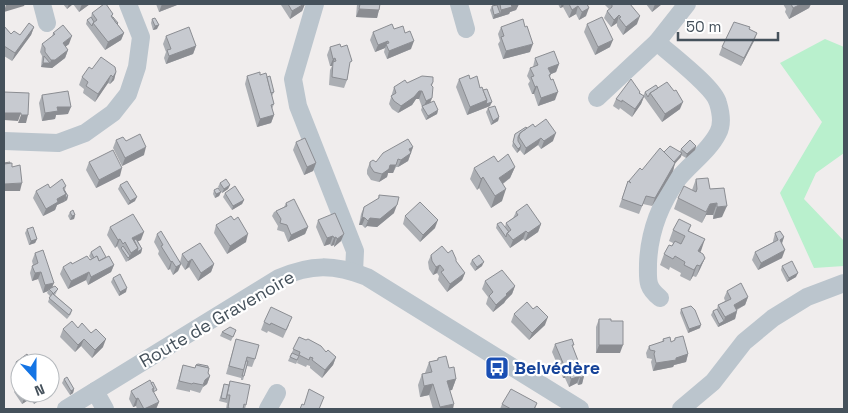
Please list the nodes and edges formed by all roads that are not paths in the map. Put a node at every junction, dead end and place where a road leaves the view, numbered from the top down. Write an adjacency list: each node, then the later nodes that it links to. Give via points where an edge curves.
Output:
1 (42, 4): 6 (street)
2 (128, 4): 10 (street, via 141,37 137,67 128,94 113,113 85,133 58,142)
3 (459, 4): 7 (street)
4 (687, 4): 8 (street)
5 (311, 6): 11 (street, via 293,79 298,106 355,251)
6 (48, 23)
7 (466, 29)
8 (656, 42): 9 (street); 13 (street, via 709,88 718,101 721,118 719,132 678,180 659,212 648,251 648,282 652,292)
9 (597, 98)
10 (4, 141)
11 (354, 272): 14 (street, Route de Gravenoire, via 322,266 279,278); 19 (street, Route de Gravenoire)
12 (844, 283): 20 (street, via 806,297 773,318 744,342 713,382)
13 (660, 298)
14 (95, 391): 16 (street, Route de Gravenoire); 17 (street)
15 (278, 393): 18 (street)
16 (66, 409)
17 (106, 409)
18 (268, 409)
19 (580, 409)
20 (681, 409)

